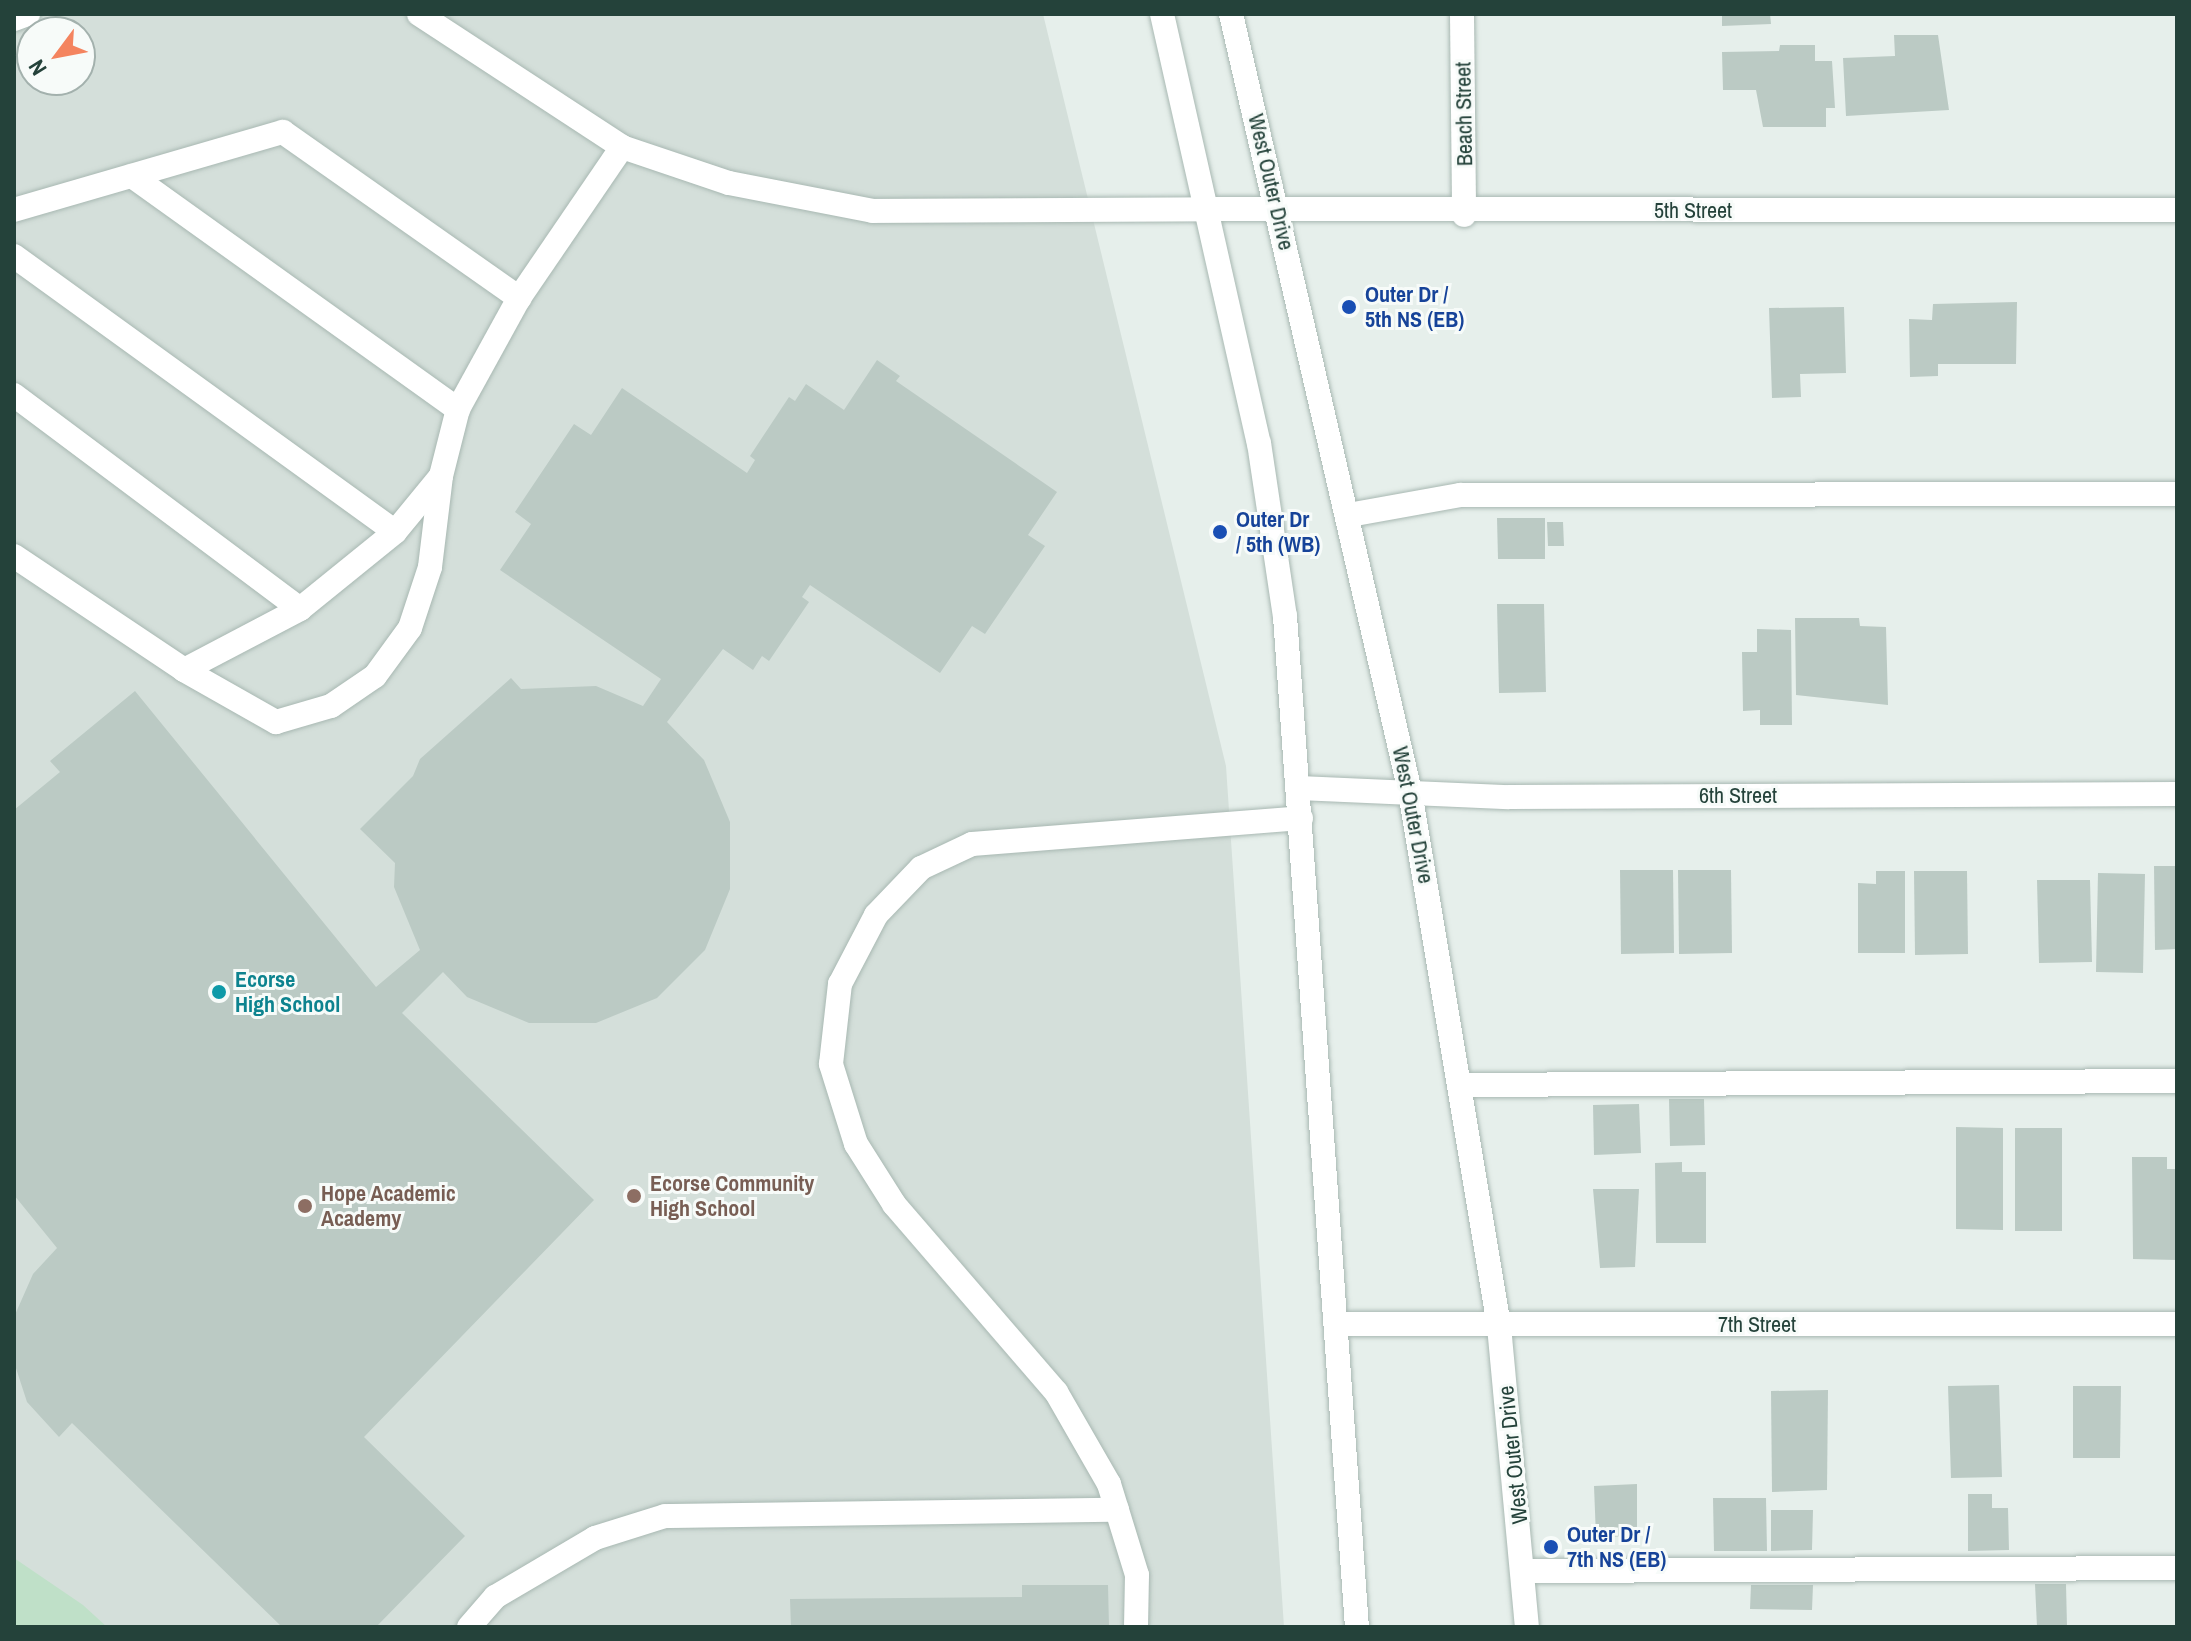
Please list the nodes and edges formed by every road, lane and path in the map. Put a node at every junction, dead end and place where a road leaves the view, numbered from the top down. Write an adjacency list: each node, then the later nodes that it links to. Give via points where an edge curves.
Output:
1 (28, 14): 6 (main road)
2 (419, 14): 7 (main road, 5th Street)
3 (1162, 14): 9 (main road)
4 (1231, 14): 11 (main road, West Outer Drive)
5 (1462, 14): 13 (main road, Beach Street)
6 (14, 19)
7 (622, 147): 9 (main road, 5th Street, via 729,183 873,211); 15 (main road)
8 (132, 176): 10 (main road); 15 (main road, via 283,132); 17 (main road)
9 (1209, 209): 11 (main road, 5th Street); 25 (main road, via 1259,443 1285,616)
10 (14, 210)
11 (1278, 210): 13 (main road, 5th Street); 20 (main road, West Outer Drive)
12 (2177, 210): 13 (main road, 5th Street)
13 (1464, 215)
14 (14, 256): 21 (main road)
15 (519, 298): 17 (main road)
16 (14, 395): 23 (main road)
17 (458, 409): 18 (main road)
18 (441, 476): 21 (main road); 24 (main road, via 426,579 410,628 375,676 331,706 276,722)
19 (2177, 494): 20 (main road, via 1460,495)
20 (1349, 515): 26 (main road, West Outer Drive)
21 (395, 532): 23 (main road)
22 (14, 556): 24 (main road)
23 (300, 609): 24 (main road)
24 (184, 670)
25 (1299, 788): 26 (main road, 6th Street); 28 (main road)
26 (1410, 792): 27 (main road, 6th Street); 30 (main road, West Outer Drive)
27 (2177, 794)
28 (1301, 818): 31 (main road); 34 (main road, via 972,844 921,868 876,915 840,984 831,1064 856,1144 894,1204 1056,1392)
29 (2177, 1081): 30 (main road)
30 (1459, 1085): 33 (main road, West Outer Drive)
31 (1336, 1324): 33 (main road, 7th Street); 39 (main road)
32 (2177, 1324): 33 (main road, 7th Street)
33 (1499, 1326): 36 (main road, West Outer Drive)
34 (1117, 1510): 37 (main road, via 665,1516 595,1538 495,1597); 38 (main road, via 1137,1575)
35 (2177, 1568): 36 (main road)
36 (1525, 1571): 40 (main road, West Outer Drive)
37 (469, 1627)
38 (1136, 1627)
39 (1357, 1627)
40 (1527, 1627)

